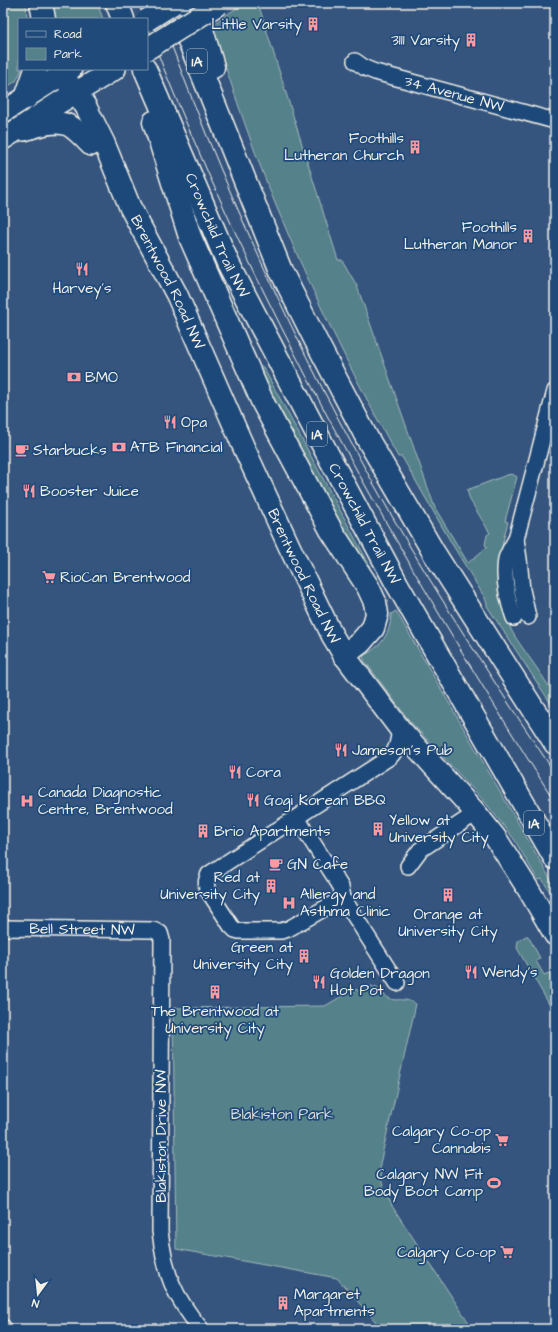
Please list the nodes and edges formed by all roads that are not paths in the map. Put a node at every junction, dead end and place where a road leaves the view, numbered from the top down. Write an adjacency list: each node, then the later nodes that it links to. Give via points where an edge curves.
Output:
1 (174, 3): 4 (street, bridge); 15 (highway, 1A)
2 (194, 3): 15 (highway, via 216,79)
3 (220, 3): 5 (street, bridge)
4 (148, 19)
5 (148, 48)
6 (355, 61): 16 (street, 34 Avenue NW, via 375,72)
7 (36, 70): 13 (highway)
8 (113, 70): 12 (street)
9 (138, 70): 22 (highway, via 190,237 263,403 331,530 375,602 377,614 373,628 360,643)
10 (145, 70): 27 (highway, Crowchild Trail NW / 1A, via 228,263 397,584)
11 (63, 71): 12 (street, Brentwood Road NW); 13 (street)
12 (71, 95): 17 (street); 18 (street, Brentwood Road NW); 19 (street, Brentwood Road NW, via 86,106)
13 (26, 98): 14 (street)
14 (3, 112)
15 (220, 119): 24 (highway, 1A, via 280,271 367,438 434,553)
16 (555, 121)
17 (8, 136): 18 (street, via 44,125 60,124 69,126)
18 (91, 145): 19 (street, Brentwood Road NW)
19 (118, 176): 22 (street, Brentwood Road NW, via 130,207 177,295 290,548 328,628)
20 (555, 391): 21 (street, via 516,539 522,590)
21 (521, 618)
22 (344, 655): 23 (street, Brentwood Road NW)
23 (400, 729): 25 (street, Brentwood Road NW); 26 (street, via 398,744 390,757)
24 (555, 743)
25 (476, 813): 28 (street, via 420,850); 32 (street, Brentwood Road NW, via 499,844)
26 (297, 818): 29 (street, via 341,887); 29 (street, via 209,874 206,879 207,889 231,926 239,931 288,929)
27 (555, 858)
28 (408, 866)
29 (343, 898): 33 (street)
30 (3, 928): 31 (street, Bell Street NW, via 153,930)
31 (160, 933): 34 (street, Blakiston Drive NW, via 160,1231 169,1276 178,1299)
32 (555, 935)
33 (397, 983)
34 (201, 1329)

